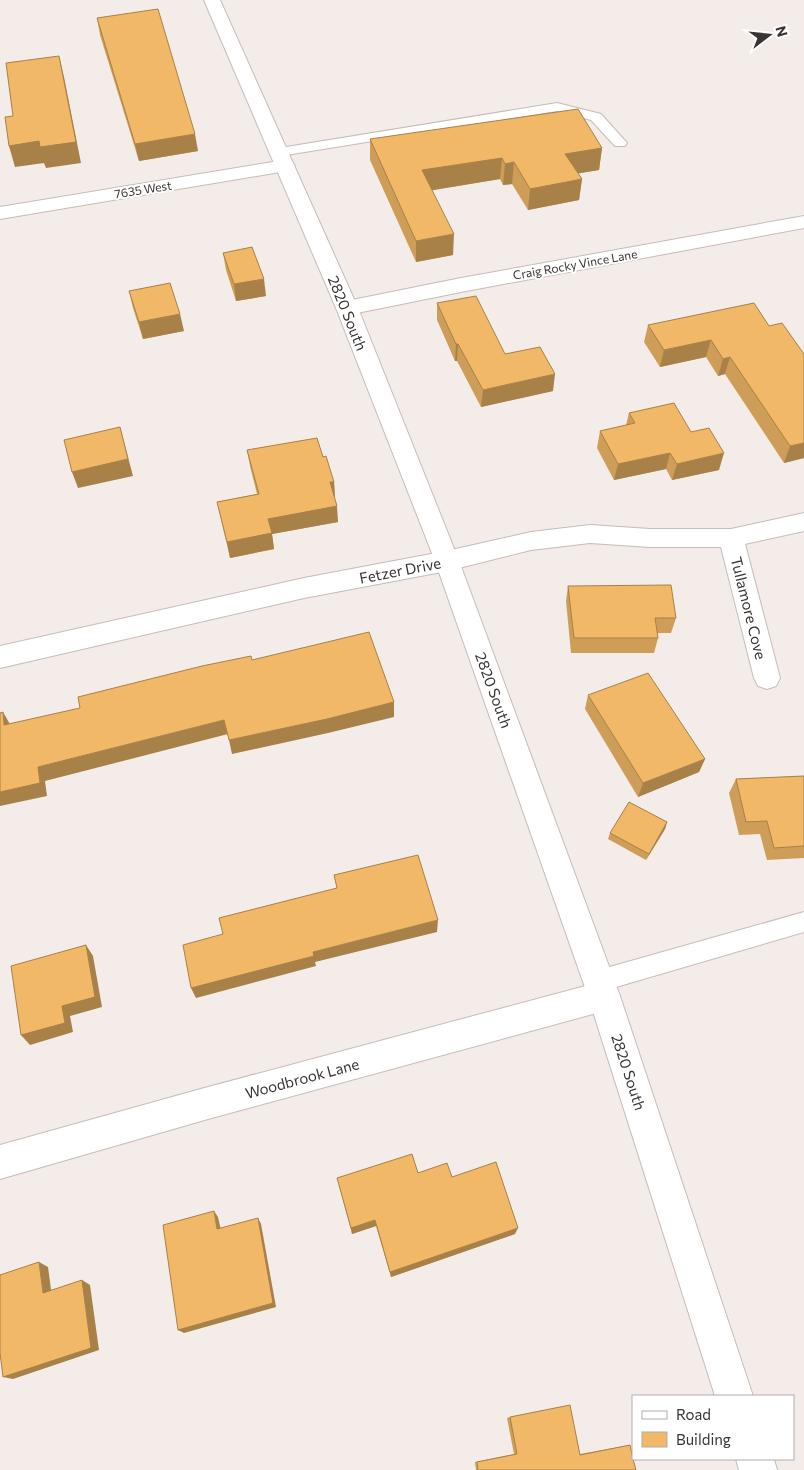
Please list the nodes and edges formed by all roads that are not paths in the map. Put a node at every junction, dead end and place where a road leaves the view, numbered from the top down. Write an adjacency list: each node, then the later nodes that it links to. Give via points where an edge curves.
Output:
1 (212, 0): 3 (street, 2820 South)
2 (620, 143): 3 (lane, via 596,117 557,107)
3 (282, 159): 4 (street, 7635 West); 6 (street, 2820 South)
4 (0, 213)
5 (804, 222): 6 (street, Craig Rocky Vince Lane)
6 (347, 308): 9 (street, 2820 South)
7 (804, 522): 8 (street, Fetzer Drive)
8 (731, 538): 9 (street, Fetzer Drive, via 590,534 531,540); 11 (street, Tullamore Cove)
9 (447, 561): 10 (street, Fetzer Drive, via 304,588); 13 (street, 2820 South)
10 (0, 657)
11 (767, 678)
12 (804, 922): 13 (lane)
13 (601, 988): 14 (street, Woodbrook Lane); 15 (street, 2820 South)
14 (0, 1162)
15 (734, 1395)

